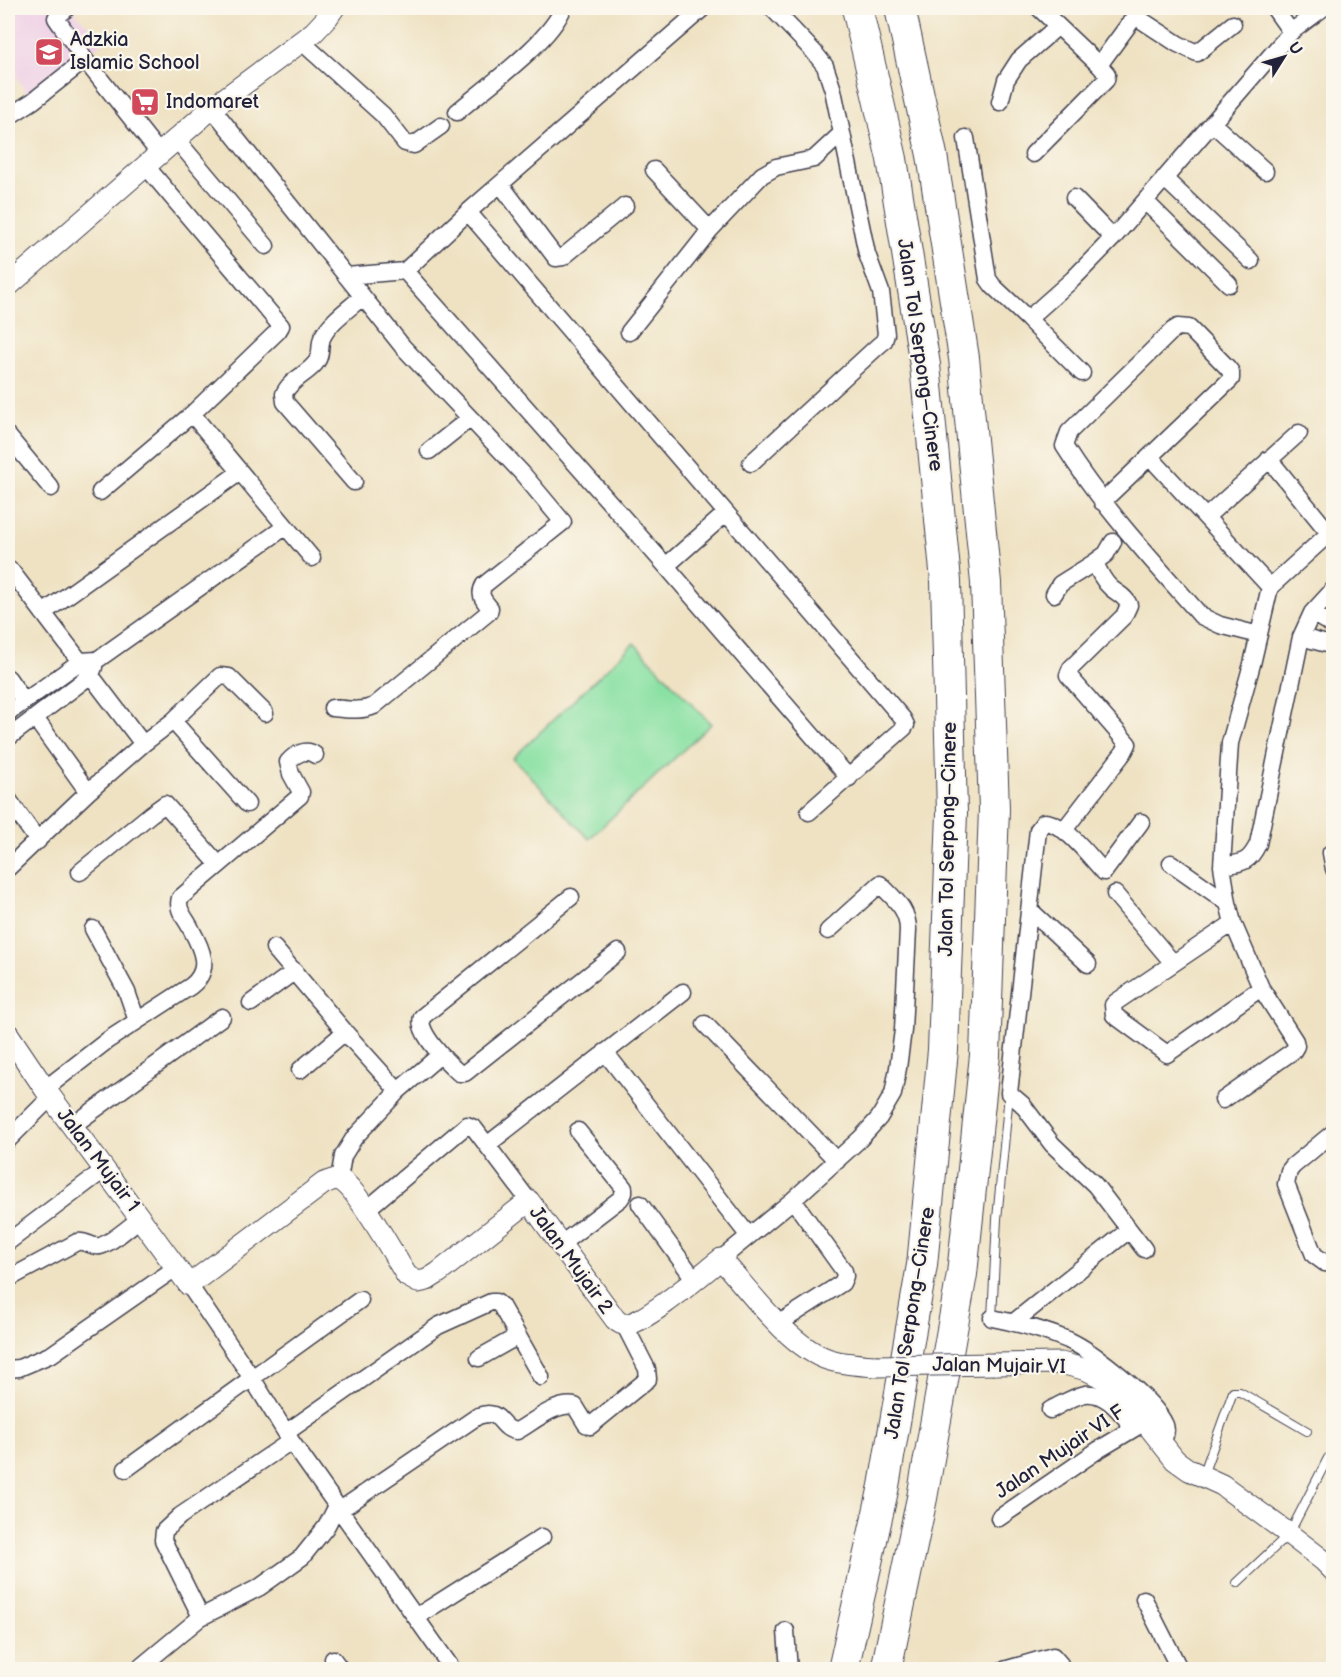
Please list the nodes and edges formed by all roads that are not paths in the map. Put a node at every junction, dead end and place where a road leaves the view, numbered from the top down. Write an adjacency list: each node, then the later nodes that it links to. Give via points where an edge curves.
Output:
1 (67, 8): 16 (street, via 56,18)
2 (334, 8): 15 (street)
3 (563, 8): 20 (street, via 557,23 524,56)
4 (703, 8): 32 (street)
5 (772, 8): 24 (street, via 825,66)
6 (857, 8): 188 (highway, Jalan Tol Serpong–Cinere, via 892,159 925,365 946,581 952,813 943,1050 922,1265 884,1486)
7 (900, 8): 189 (highway, Jalan Tol Serpong–Cinere, via 932,155 964,358 986,583 994,809 985,1055 962,1274)
8 (1039, 8): 13 (street)
9 (1274, 8): 14 (street)
10 (1323, 8): 14 (street)
11 (1138, 12): 12 (street, via 1178,44 1197,53); 17 (street)
12 (1233, 24)
13 (1058, 26): 17 (street); 18 (street, via 1019,60 1006,80)
14 (1292, 32): 22 (street)
15 (302, 42): 19 (street); 23 (street, via 382,115 405,143 414,145)
16 (84, 60): 21 (street); 28 (street)
17 (1099, 64): 27 (street, via 1107,74 1106,80)
18 (1000, 102)
19 (212, 108): 26 (street); 42 (street)
20 (457, 112)
21 (8, 117)
22 (1212, 123): 30 (street); 31 (street)
23 (441, 126)
24 (841, 134): 37 (street, via 814,159 769,170); 56 (street, via 867,254 881,292 886,334 884,341)
25 (966, 138): 46 (street, via 988,279)
26 (176, 139): 28 (street); 39 (street)
27 (1033, 154)
28 (152, 159): 44 (street); 49 (street, via 280,328)
29 (654, 170): 37 (street)
30 (1265, 171)
31 (1164, 178): 34 (street); 40 (street)
32 (501, 184): 35 (street, via 556,258 563,257); 36 (street)
33 (1074, 198): 38 (street)
34 (1145, 201): 38 (street); 43 (street)
35 (624, 206)
36 (468, 212): 41 (street); 62 (street)
37 (710, 230): 47 (street)
38 (1113, 238): 46 (street)
39 (267, 246)
40 (1251, 261)
41 (405, 271): 42 (street); 69 (street)
42 (346, 276): 45 (street)
43 (1229, 285)
44 (8, 286)
45 (362, 297): 50 (street); 58 (street, via 331,324 321,340 317,362 284,394 285,402)
46 (1028, 319): 48 (street)
47 (629, 332)
48 (1082, 373)
49 (192, 414): 57 (street); 60 (street)
50 (469, 418): 53 (street); 83 (street, via 563,522 484,585 482,598 489,612 417,672 368,709)
51 (1299, 433): 55 (street)
52 (8, 436): 59 (street)
53 (429, 451)
54 (1150, 457): 61 (street); 61 (street, via 1233,376 1220,358 1184,326 1173,330 1065,440 1064,446); 63 (street)
55 (1269, 459): 63 (street); 65 (street)
56 (751, 463)
57 (240, 472): 64 (street); 74 (street)
58 (354, 482)
59 (51, 488)
60 (100, 492)
61 (1102, 502): 77 (street, via 1201,616)
62 (725, 513): 69 (street); 91 (street, via 906,724)
63 (1206, 517): 71 (street)
64 (285, 527): 67 (street); 80 (street)
65 (1331, 531): 71 (street)
66 (1113, 542): 68 (street)
67 (312, 558)
68 (1095, 562): 73 (street, via 1060,584); 97 (street, via 1102,578 1129,605 1124,616 1068,675 1128,744)
69 (666, 566): 91 (street)
70 (8, 569): 74 (street)
71 (1270, 587): 77 (street)
72 (1334, 589): 75 (street)
73 (1054, 594)
74 (43, 613): 80 (street)
75 (1312, 613): 76 (street); 78 (street)
76 (1334, 626)
77 (1259, 635): 102 (street, via 1230,743)
78 (1301, 637): 79 (street); 102 (street, via 1258,844 1253,856 1242,863)
79 (1334, 646)
80 (90, 665): 82 (street); 86 (street); 89 (street)
81 (8, 678): 82 (street)
82 (24, 701): 84 (street)
83 (332, 708)
84 (8, 713)
85 (265, 713): 87 (street, via 229,677 220,676)
86 (36, 718): 88 (street); 92 (street)
87 (173, 721): 89 (street); 94 (street)
88 (8, 738)
89 (143, 744): 92 (street)
90 (315, 755): 101 (street, via 304,752 288,762 302,792 300,796)
91 (849, 778): 95 (street)
92 (88, 792): 98 (street)
93 (8, 799): 98 (street)
94 (247, 804)
95 (809, 812)
96 (1141, 822): 97 (street, via 1104,872)
97 (1064, 830): 109 (street, via 1044,822 1038,830)
98 (38, 841): 103 (street)
99 (1334, 851): 104 (street)
100 (1171, 863): 108 (street)
101 (219, 865): 105 (street, via 165,804); 122 (street, via 178,904 202,958 201,975 191,986)
102 (1222, 866): 108 (street)
103 (8, 868)
104 (1334, 869)
105 (80, 872)
106 (1115, 894): 115 (street)
107 (571, 897): 127 (street, via 422,1017 421,1026)
108 (1228, 903): 110 (street)
109 (1030, 910): 116 (street); 131 (street)
110 (1233, 923): 115 (street); 118 (street)
111 (93, 929): 122 (street, via 127,992)
112 (828, 931): 138 (street, via 880,884 901,905 908,920 903,1030 893,1094 879,1118)
113 (274, 948): 117 (street)
114 (618, 952): 127 (street, via 465,1073 459,1073)
115 (1173, 963): 118 (street, via 1112,1008 1114,1015 1167,1054)
116 (1088, 964)
117 (295, 971): 120 (street); 124 (street)
118 (1261, 987): 132 (street, via 1296,1046)
119 (683, 992): 126 (street)
120 (251, 1003)
121 (222, 1017): 133 (street)
122 (137, 1021): 130 (street, via 108,1040)
123 (705, 1024): 138 (street)
124 (345, 1032): 128 (street); 129 (street)
125 (8, 1034): 130 (street, Jalan Mujair 1)
126 (605, 1052): 137 (street); 147 (street)
127 (440, 1055): 129 (street)
128 (300, 1070)
129 (398, 1091): 140 (street, via 354,1138 343,1156)
130 (48, 1093): 133 (street, Jalan Mujair 1); 136 (street)
131 (1009, 1093): 146 (street, via 1052,1144 1095,1185); 158 (lane)
132 (1223, 1100)
133 (72, 1126): 139 (street, Jalan Mujair 1)
134 (578, 1131): 149 (street, via 624,1191 620,1199)
135 (1334, 1132): 152 (street, via 1293,1166 1286,1184 1314,1255)
136 (8, 1140)
137 (487, 1145): 142 (street); 144 (street, via 467,1125)
138 (837, 1161): 141 (street)
139 (105, 1169): 145 (street, Jalan Mujair 1); 148 (street)
140 (339, 1179): 144 (street, Jalan Mujair 2); 156 (street, via 324,1183)
141 (793, 1200): 147 (street); 161 (street, via 845,1276 842,1283)
142 (529, 1201): 144 (street, Jalan Mujair 2, via 438,1273 418,1282 407,1276); 149 (street, Jalan Mujair 2)
143 (640, 1204): 155 (street)
144 (366, 1210)
145 (141, 1218): 153 (street, Jalan Mujair 1); 154 (street, via 104,1245 77,1242)
146 (1129, 1230): 150 (street); 159 (street)
147 (748, 1235): 151 (street)
148 (8, 1242)
149 (561, 1244): 160 (street, Jalan Mujair 2, via 615,1319)
150 (1144, 1249)
151 (721, 1259): 155 (street, Jalan Mujair 2); 161 (street, Jalan Mujair VI)
152 (1334, 1264)
153 (177, 1267): 156 (street, Jalan Mujair 1); 164 (street, via 52,1354)
154 (8, 1279)
155 (695, 1280): 160 (street, Jalan Mujair 2, via 641,1319)
156 (189, 1285): 166 (street)
157 (360, 1300): 166 (street)
158 (992, 1318): 159 (street)
159 (1014, 1322): 171 (street, via 1070,1341 1131,1384 1166,1426)
160 (624, 1324): 175 (street, via 647,1369 648,1379 591,1426 575,1406 567,1404 513,1432 487,1413)
161 (778, 1324): 168 (street, Jalan Mujair VI, bridge, via 828,1360 852,1364 1061,1363 1087,1370 1124,1395)
162 (518, 1336): 163 (street); 165 (street); 170 (street, via 499,1304 488,1304 438,1326)
163 (479, 1358)
164 (8, 1369)
165 (541, 1377)
166 (252, 1378): 170 (street); 174 (street)
167 (1050, 1410): 168 (street, via 1085,1394 1102,1397)
168 (1139, 1425): 171 (street, Jalan Mujair VI); 176 (street, Jalan Mujair VI F)
169 (1307, 1431): 173 (lane, via 1240,1392 1233,1392)
170 (289, 1436): 175 (street); 182 (street, via 164,1531 163,1540)
171 (1162, 1442): 173 (street, Jalan Mujair VI)
172 (1328, 1458): 177 (lane)
173 (1189, 1468): 177 (street, via 1222,1485)
174 (126, 1469)
175 (339, 1508): 182 (street, via 302,1557 260,1587); 183 (street)
176 (999, 1518)
177 (1289, 1534): 179 (street); 180 (lane)
178 (542, 1537): 183 (street)
179 (1334, 1571)
180 (1237, 1583)
181 (1144, 1599): 192 (street)
182 (201, 1617): 185 (street)
183 (416, 1617): 186 (street)
184 (786, 1631): 187 (street)
185 (137, 1670)
186 (453, 1670)
187 (789, 1670)
188 (843, 1670)
189 (886, 1670)
190 (1004, 1670): 191 (street, via 1053,1656)
191 (1061, 1670)
192 (1180, 1670)

